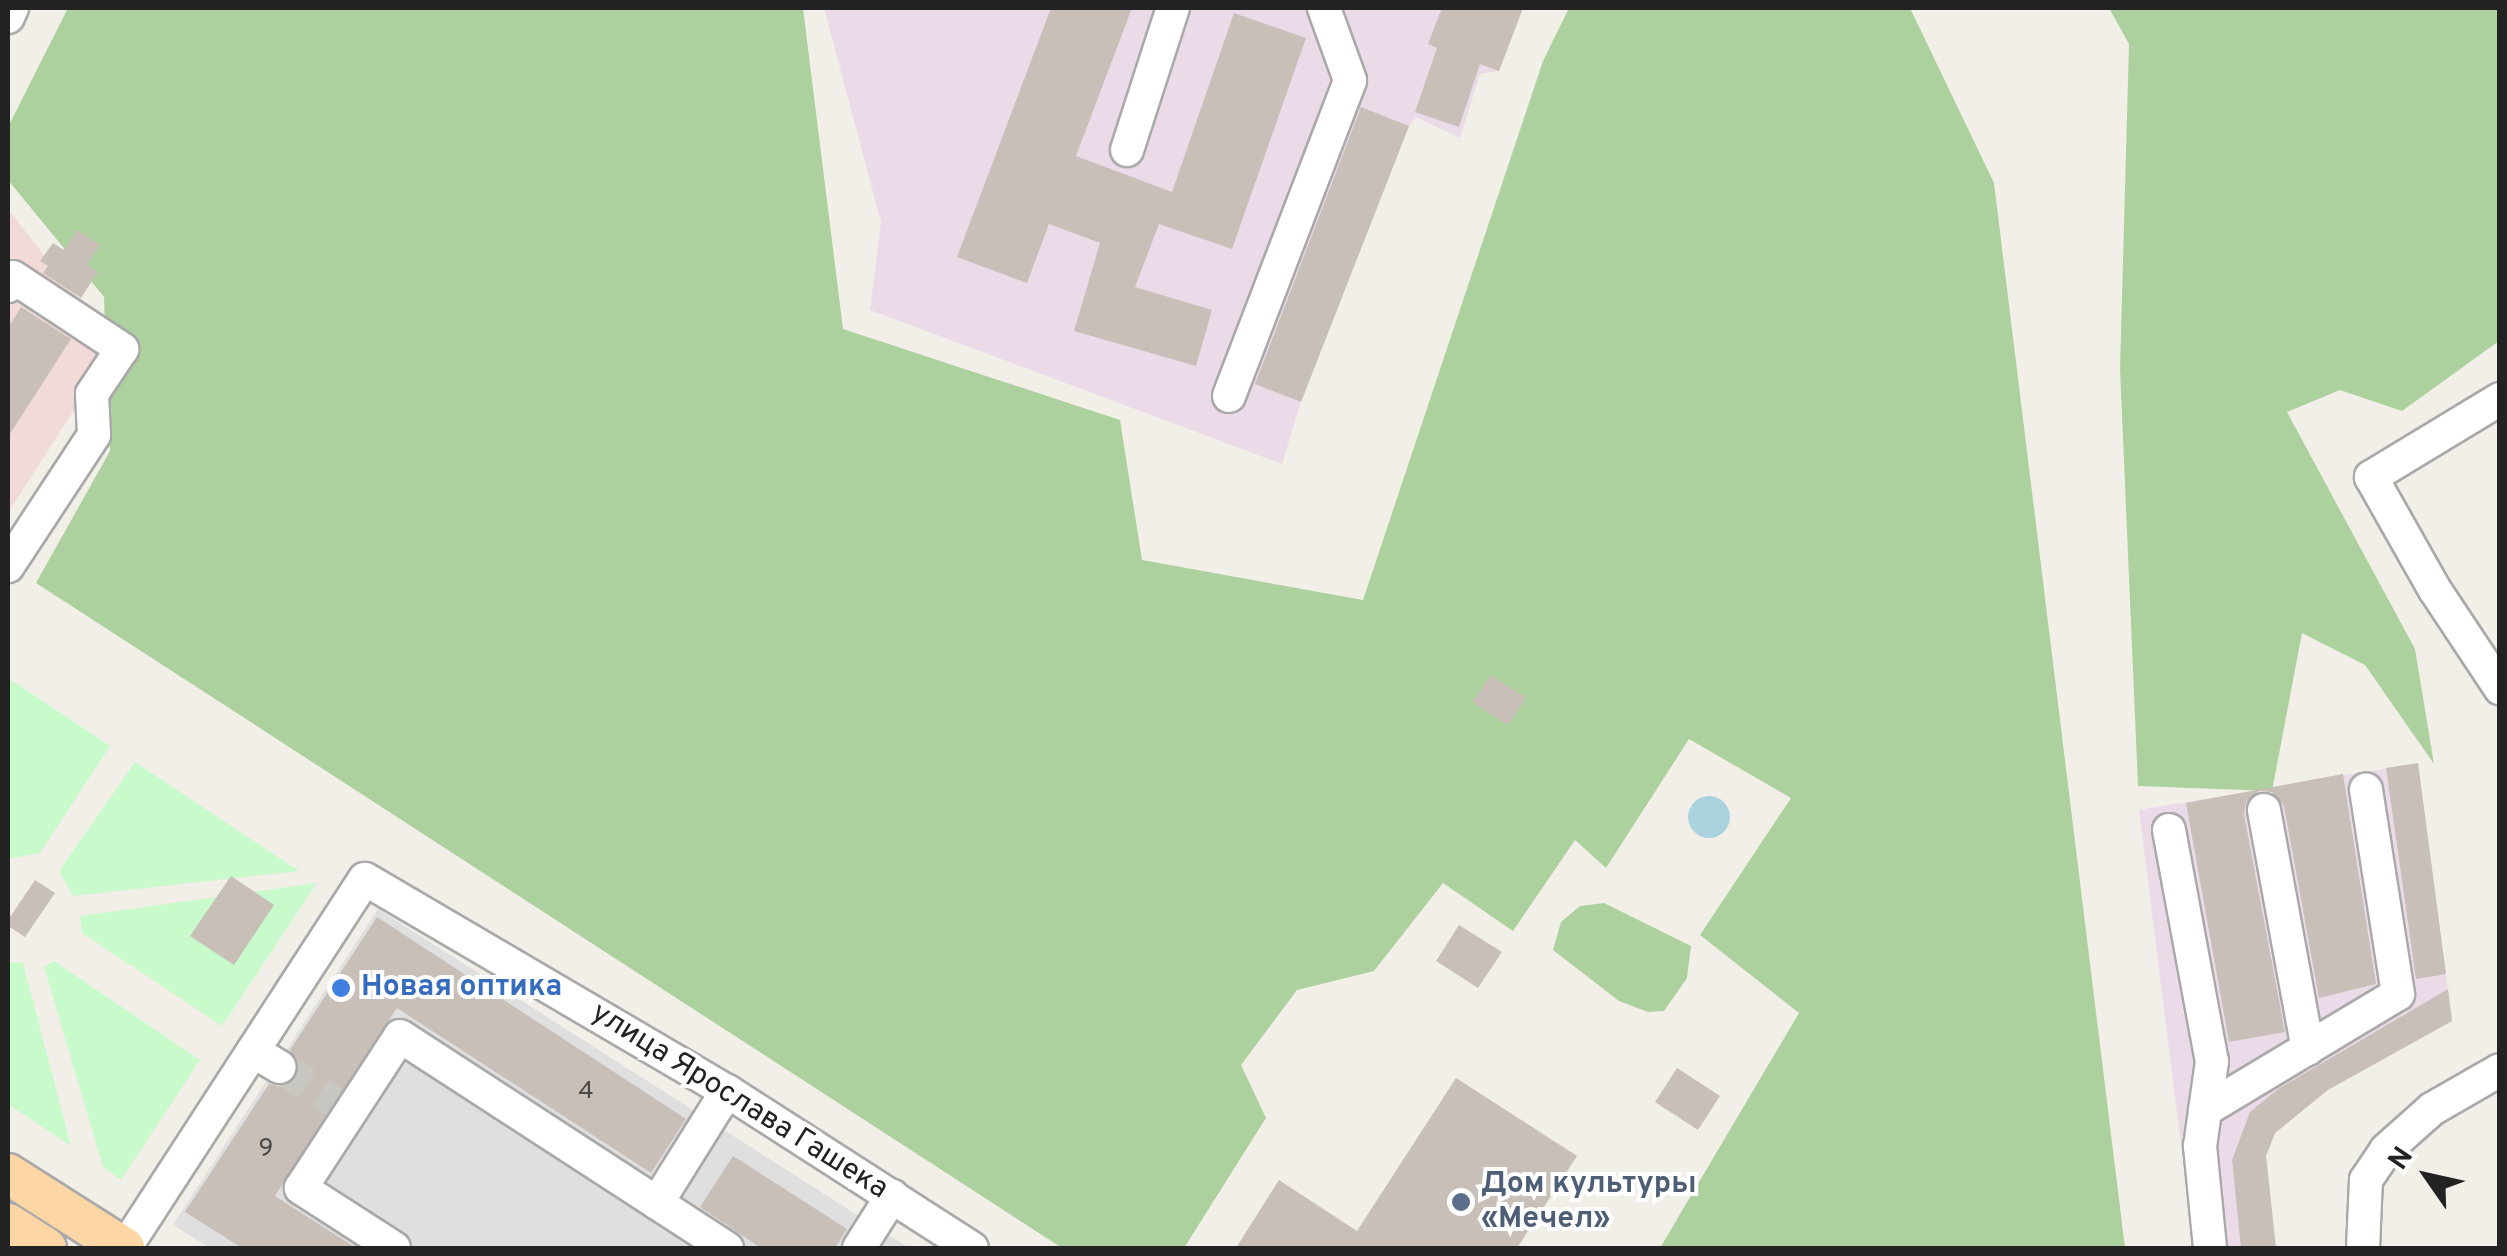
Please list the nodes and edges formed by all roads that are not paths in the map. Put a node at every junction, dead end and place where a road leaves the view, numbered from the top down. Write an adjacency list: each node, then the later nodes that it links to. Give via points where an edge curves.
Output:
1 (12, 8): 4 (street)
2 (1173, 8): 5 (street)
3 (1324, 8): 7 (street, via 1350,80)
4 (8, 17)
5 (1127, 150)
6 (8, 286): 9 (street, via 14,277 122,349 92,394 94,435)
7 (1229, 396)
8 (2500, 399): 10 (street, via 2371,477)
9 (8, 566)
10 (2500, 688)
11 (2366, 789): 14 (street, via 2398,994)
12 (2264, 810): 14 (street)
13 (2169, 830): 17 (street, via 2212,1061)
14 (2308, 1048): 17 (street)
15 (2500, 1070): 29 (street, via 2432,1109 2386,1150 2366,1180)
16 (727, 1091): 19 (street, улица Ярослава Гашека); 20 (street); 24 (street, улица Ярослава Гашека, via 366,878 266,1059)
17 (2205, 1110): 28 (street, via 2200,1146)
18 (8, 1174): 24 (main road)
19 (892, 1196): 26 (street); 27 (street, улица Ярослава Гашека)
20 (657, 1203): 22 (street, via 400,1036 343,1108 301,1188); 25 (street)
21 (8, 1224): 23 (main road)
22 (386, 1246)
23 (46, 1248)
24 (124, 1248)
25 (727, 1248)
26 (859, 1248)
27 (972, 1248)
28 (2210, 1248)
29 (2364, 1248)

